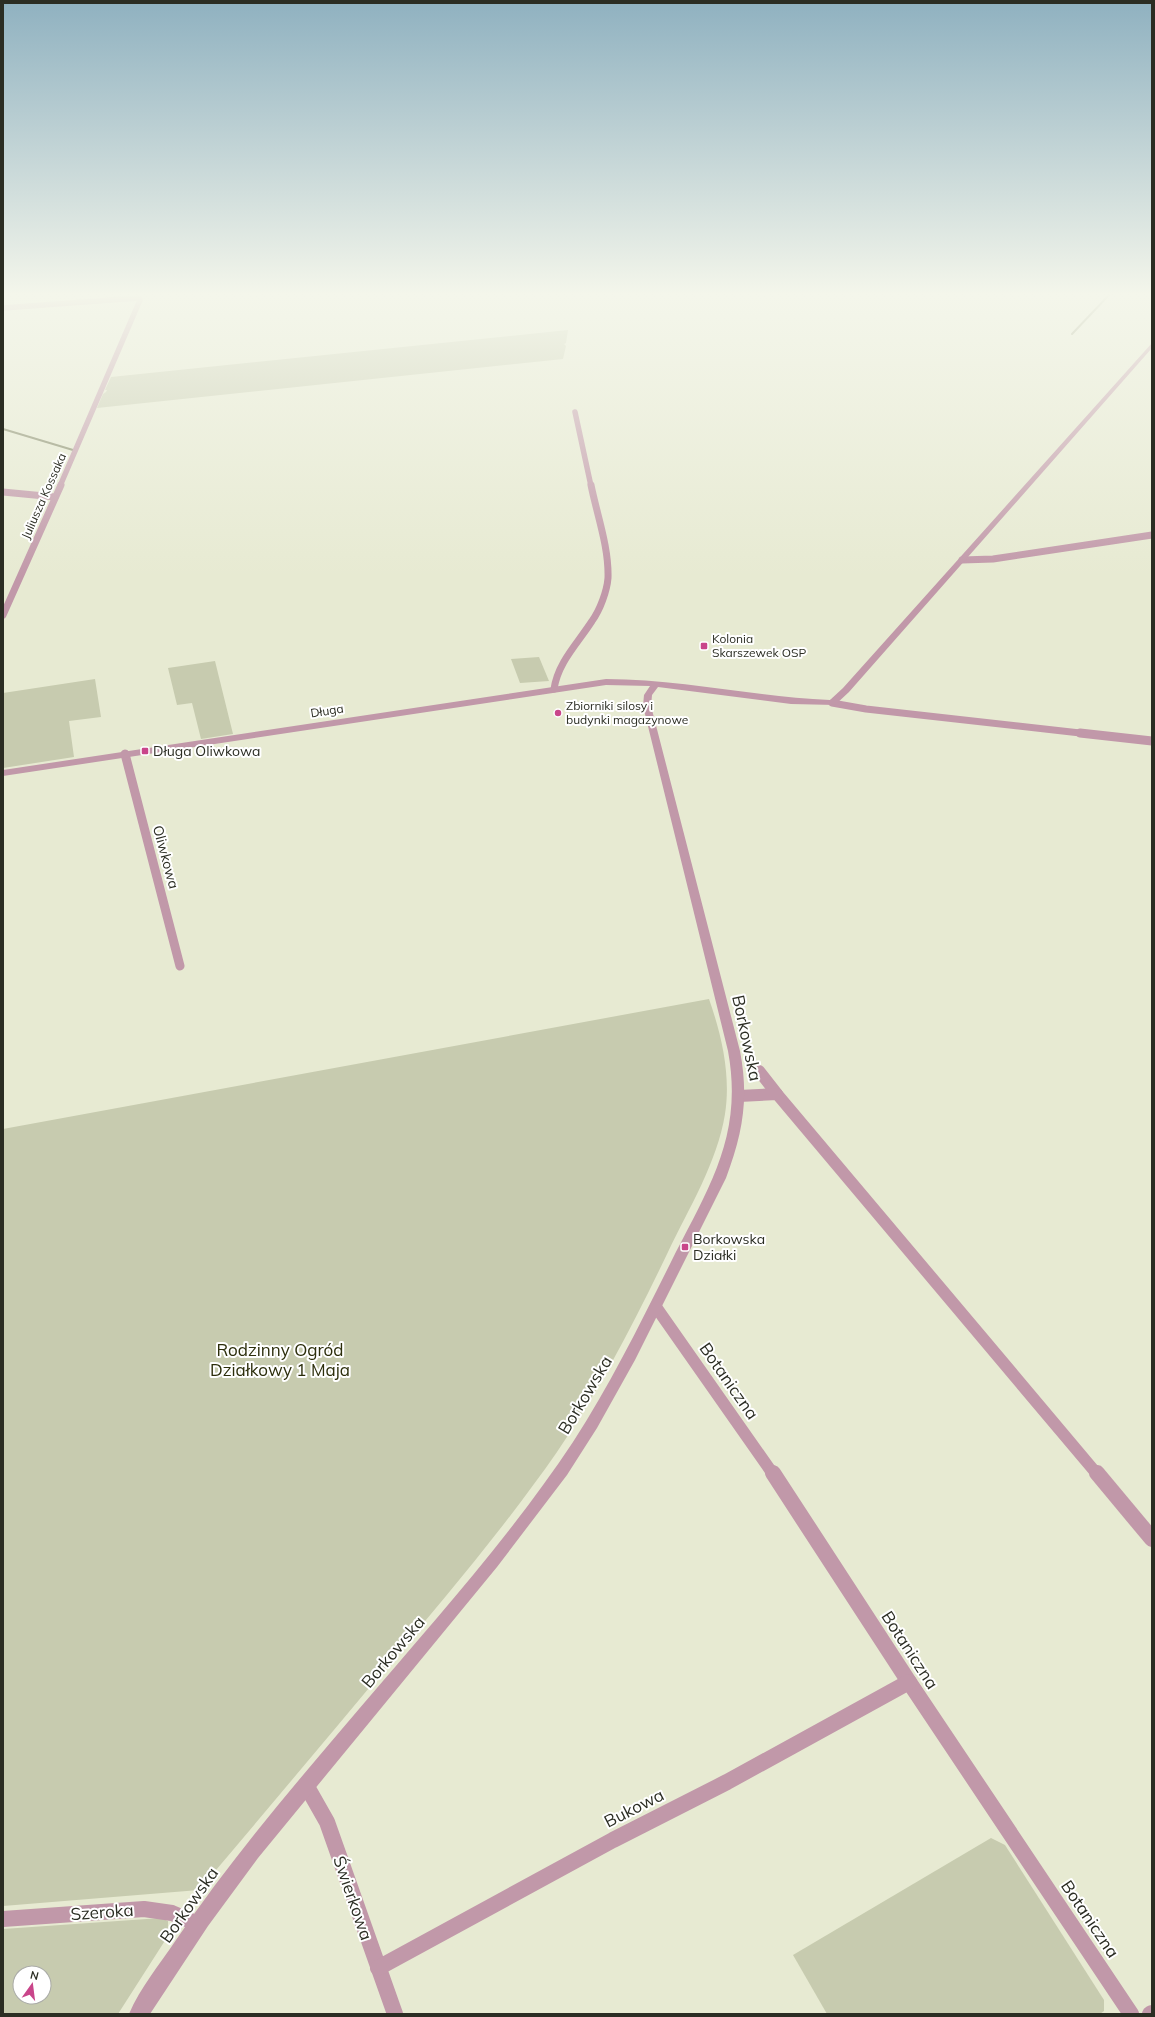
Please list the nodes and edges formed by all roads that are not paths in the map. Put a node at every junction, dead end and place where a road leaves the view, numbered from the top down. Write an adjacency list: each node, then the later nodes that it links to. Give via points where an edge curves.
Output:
1 (102, 388): 5 (street, Juliusza Kossaka)
2 (1114, 388): 7 (street)
3 (575, 412): 10 (street, via 606,555 608,579 593,620 573,647 554,680)
4 (3, 492): 5 (street)
5 (55, 497): 8 (street, Juliusza Kossaka)
6 (1152, 535): 7 (street, via 993,559)
7 (962, 560): 11 (street)
8 (3, 615)
9 (656, 685): 10 (street, Długa, via 616,681); 11 (street, Długa, via 791,701); 18 (street, Borkowska, via 648,695 647,706 734,1051 739,1076)
10 (554, 689): 13 (street, Długa)
11 (832, 703): 12 (street)
12 (1152, 741)
13 (125, 754): 14 (street, Długa); 15 (street, Oliwkowa)
14 (3, 773)
15 (180, 966)
16 (759, 1070): 17 (street)
17 (777, 1094): 18 (street); 20 (street)
18 (739, 1096): 19 (street, Borkowska, via 736,1128 723,1167)
19 (656, 1307): 21 (street, Botaniczna, via 790,1498); 22 (street, Borkowska, via 605,1402 545,1494 485,1571)
20 (1152, 1539)
21 (909, 1682): 25 (street, Bukowa); 28 (street, Botaniczna)
22 (306, 1785): 24 (street, Borkowska, via 237,1870); 25 (street, Świerkowa, via 330,1830)
23 (3, 1918): 24 (street, Szeroka, via 144,1909 164,1910)
24 (198, 1924): 26 (street, Borkowska)
25 (378, 1968): 27 (street, Świerkowa)
26 (139, 2014)
27 (394, 2014)
28 (1131, 2014)

